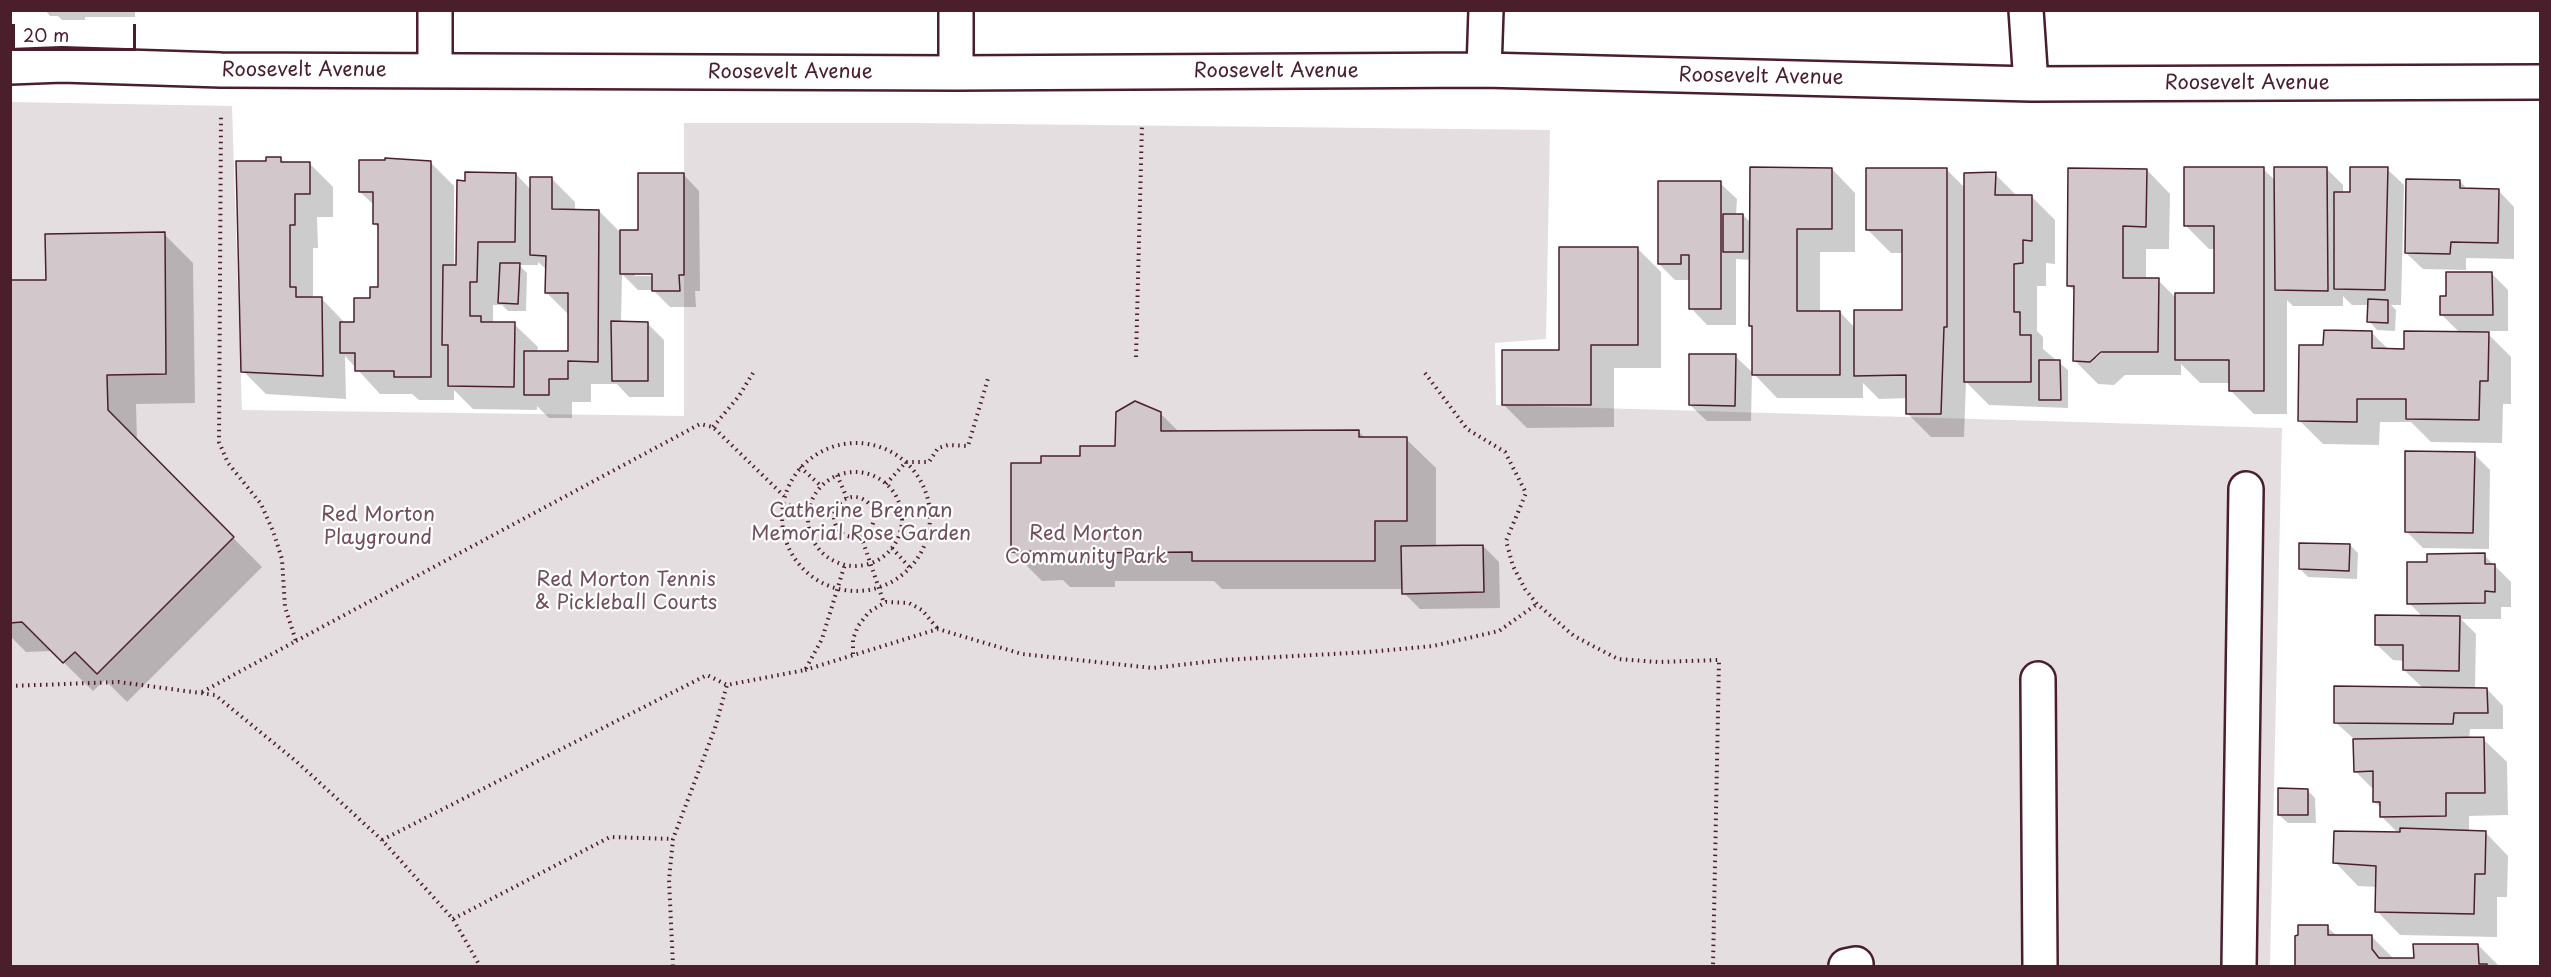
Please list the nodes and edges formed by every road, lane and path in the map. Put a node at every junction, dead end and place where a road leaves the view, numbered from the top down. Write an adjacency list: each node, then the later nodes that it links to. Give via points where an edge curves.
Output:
1 (435, 10): 6 (street)
2 (956, 10): 8 (street)
3 (1486, 10): 7 (street)
4 (2026, 10): 10 (street)
5 (10, 68): 6 (street, Roosevelt Avenue, via 62,65)
6 (435, 70): 8 (street, Roosevelt Avenue)
7 (1484, 70): 8 (street, Roosevelt Avenue); 10 (street, Roosevelt Avenue)
8 (956, 73)
9 (2541, 82): 10 (street, Roosevelt Avenue)
10 (2031, 84)
11 (221, 116): 38 (path, via 219,442 228,463 261,504 273,531 282,558 285,607)
12 (1142, 125): 13 (path)
13 (1136, 357)
14 (753, 373): 17 (path)
15 (1425, 373): 36 (path, via 1467,429 1505,452 1526,493 1506,541 1513,566)
16 (989, 375): 18 (path, via 968,446 948,445 938,448 929,462)
17 (713, 427): 24 (path); 38 (path, via 700,424)
18 (906, 462): 19 (path, via 881,447 841,443 822,450); 21 (path); 32 (path, via 925,488 930,508 930,528 924,547)
19 (800, 467): 22 (path); 24 (path)
20 (837, 475): 21 (path, via 852,471 868,473); 22 (path); 25 (path)
21 (886, 484): 29 (path, via 900,504 902,519)
22 (821, 486): 27 (path)
23 (2246, 489): 52 (street)
24 (784, 496): 26 (path)
25 (847, 498): 28 (path, via 834,512 836,525 845,535); 28 (path, via 861,497 875,512 874,525)
26 (783, 504): 27 (path); 34 (path, via 781,520 786,544 798,565 817,581)
27 (808, 510): 31 (path, via 808,526 814,541 824,554)
28 (861, 536): 30 (path)
29 (892, 548): 30 (path); 32 (path)
30 (871, 563): 31 (path); 33 (path)
31 (845, 564): 34 (path)
32 (910, 568): 33 (path)
33 (879, 587): 34 (path, via 860,592); 35 (path)
34 (838, 590): 40 (path, via 822,639)
35 (884, 603): 37 (path, via 909,603 922,610); 39 (path, via 869,612 858,626)
36 (1537, 604): 37 (path, via 1499,631 1433,646 1153,668 1022,654); 50 (path, via 1574,636 1618,658 1658,662 1719,660)
37 (938, 629): 39 (path)
38 (296, 641): 44 (path)
39 (853, 654): 40 (path)
40 (805, 670): 42 (path)
41 (2038, 679): 51 (street)
42 (727, 685): 45 (path); 46 (path, via 707,675)
43 (10, 686): 44 (path, via 119,682)
44 (202, 692): 46 (path, via 215,695 297,762)
45 (673, 839): 47 (path, via 610,837); 49 (path, via 669,880)
46 (382, 840): 47 (path)
47 (453, 919): 48 (path)
48 (480, 966)
49 (673, 966)
50 (1713, 966)
51 (2040, 966)
52 (2239, 966)

